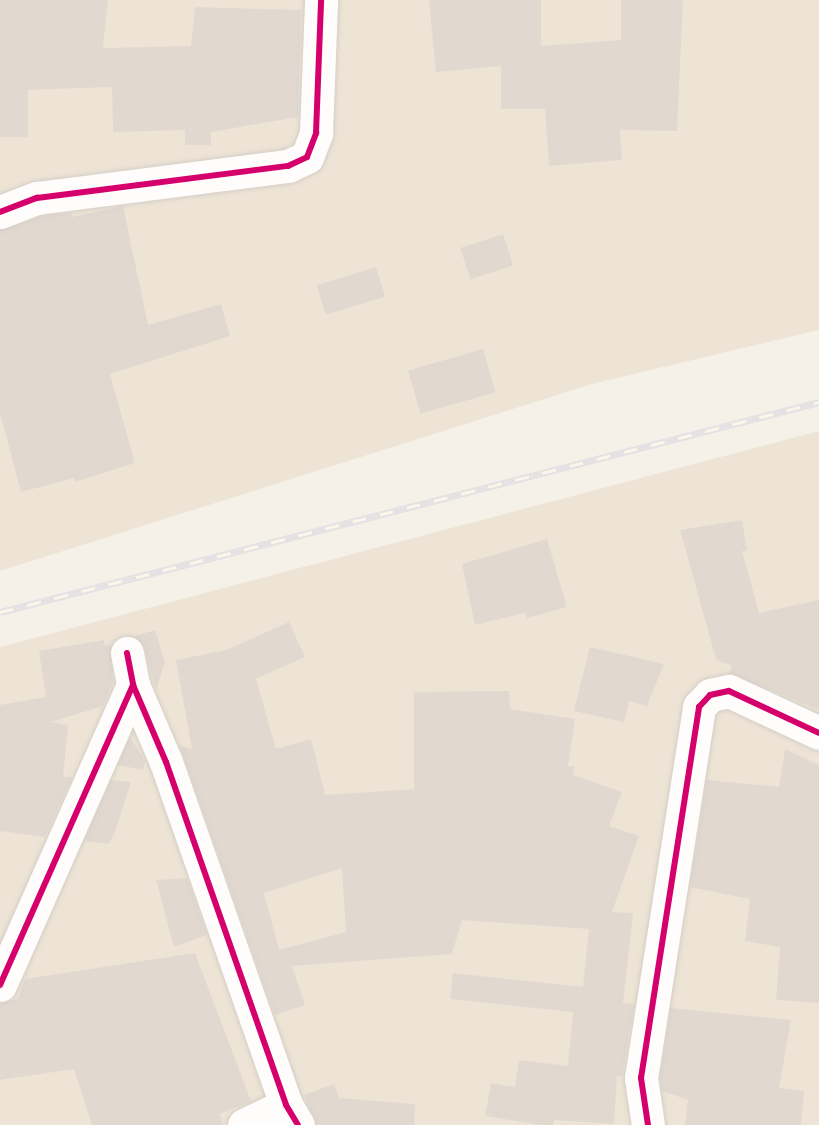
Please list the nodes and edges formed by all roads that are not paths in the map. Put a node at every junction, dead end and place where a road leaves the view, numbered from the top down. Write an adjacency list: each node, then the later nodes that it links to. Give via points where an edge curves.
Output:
1 (321, 0): 2 (street, via 316,133 307,157 288,166 37,198)
2 (0, 212)
3 (127, 653): 4 (street)
4 (133, 685): 6 (street); 7 (street, via 166,762)
5 (819, 733): 9 (street, via 729,691 710,695 699,707 641,1078)
6 (0, 986)
7 (292, 1115): 8 (street)
8 (244, 1125)
9 (648, 1125)

